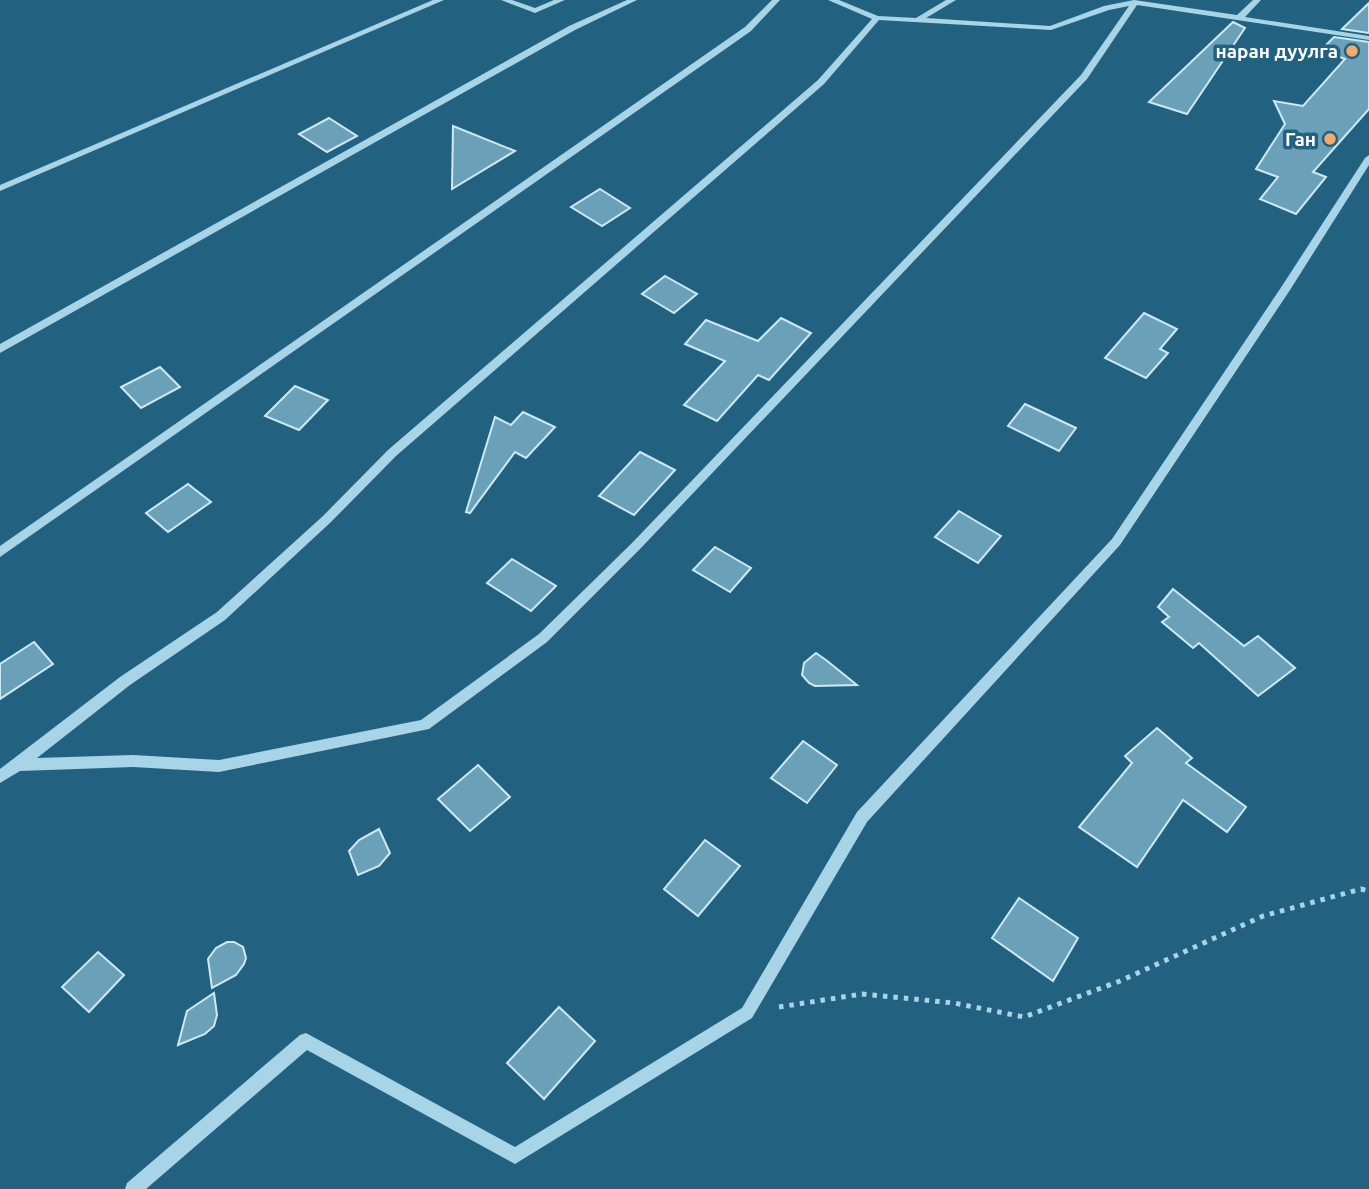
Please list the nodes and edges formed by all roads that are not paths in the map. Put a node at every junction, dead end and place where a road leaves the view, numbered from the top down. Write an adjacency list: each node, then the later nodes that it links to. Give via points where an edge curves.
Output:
1 (440, 0): 15 (street)
2 (505, 0): 3 (street, via 535,11)
3 (561, 0)
4 (633, 0): 16 (street, via 572,28)
5 (776, 0): 17 (street, via 748,29)
6 (832, 0): 10 (street)
7 (952, 0): 12 (street)
8 (1257, 0): 11 (street)
9 (1135, 2): 11 (street); 12 (street, via 1051,28); 18 (street, via 1084,77 636,545 543,638 424,725 219,766 133,761)
10 (877, 18): 12 (street); 18 (street, via 821,82 392,453 221,616 125,681)
11 (1238, 19): 13 (street)
12 (915, 22)
13 (1369, 38)
14 (1369, 158): 20 (street, via 1116,542 862,817 747,1013 515,1156 306,1041)
15 (0, 188)
16 (0, 349)
17 (0, 552)
18 (18, 765): 19 (street)
19 (0, 777)
20 (132, 1189)

